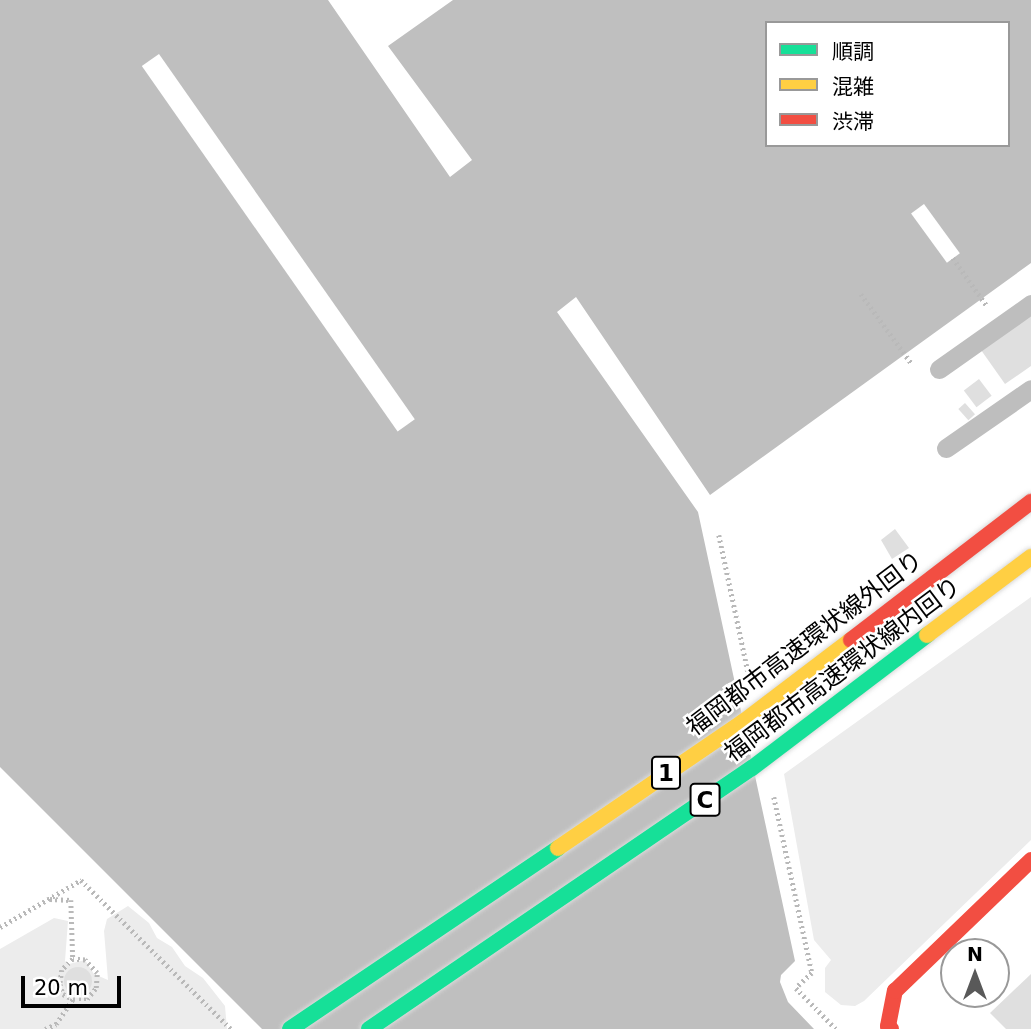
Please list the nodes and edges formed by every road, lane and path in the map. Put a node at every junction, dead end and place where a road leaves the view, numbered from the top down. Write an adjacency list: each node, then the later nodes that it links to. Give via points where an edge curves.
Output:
1 (953, 258): 4 (path)
2 (861, 294): 5 (path)
3 (1031, 304): 6 (lane)
4 (991, 312)
5 (914, 365)
6 (939, 369)
7 (1031, 389): 8 (lane)
8 (946, 448)
9 (1031, 502): 19 (main road, 福岡都市高速環状線外回り / 1, bridge, via 743,722)
10 (1031, 557): 20 (main road, 福岡都市高速環状線内回り / C, bridge, via 752,768)
11 (1031, 860): 22 (main road, via 895,991)
12 (49, 898): 13 (path); 14 (path, via 71,900); 18 (path, via 81,880)
13 (0, 927)
14 (73, 960): 16 (path, via 62,971 60,984 63,993); 16 (path, via 85,960 97,973 96,988 87,999)
15 (796, 988): 21 (path)
16 (73, 999): 17 (path, via 56,1024)
17 (45, 1029)
18 (231, 1029)
19 (290, 1029)
20 (369, 1029)
21 (836, 1029)
22 (891, 1029)

